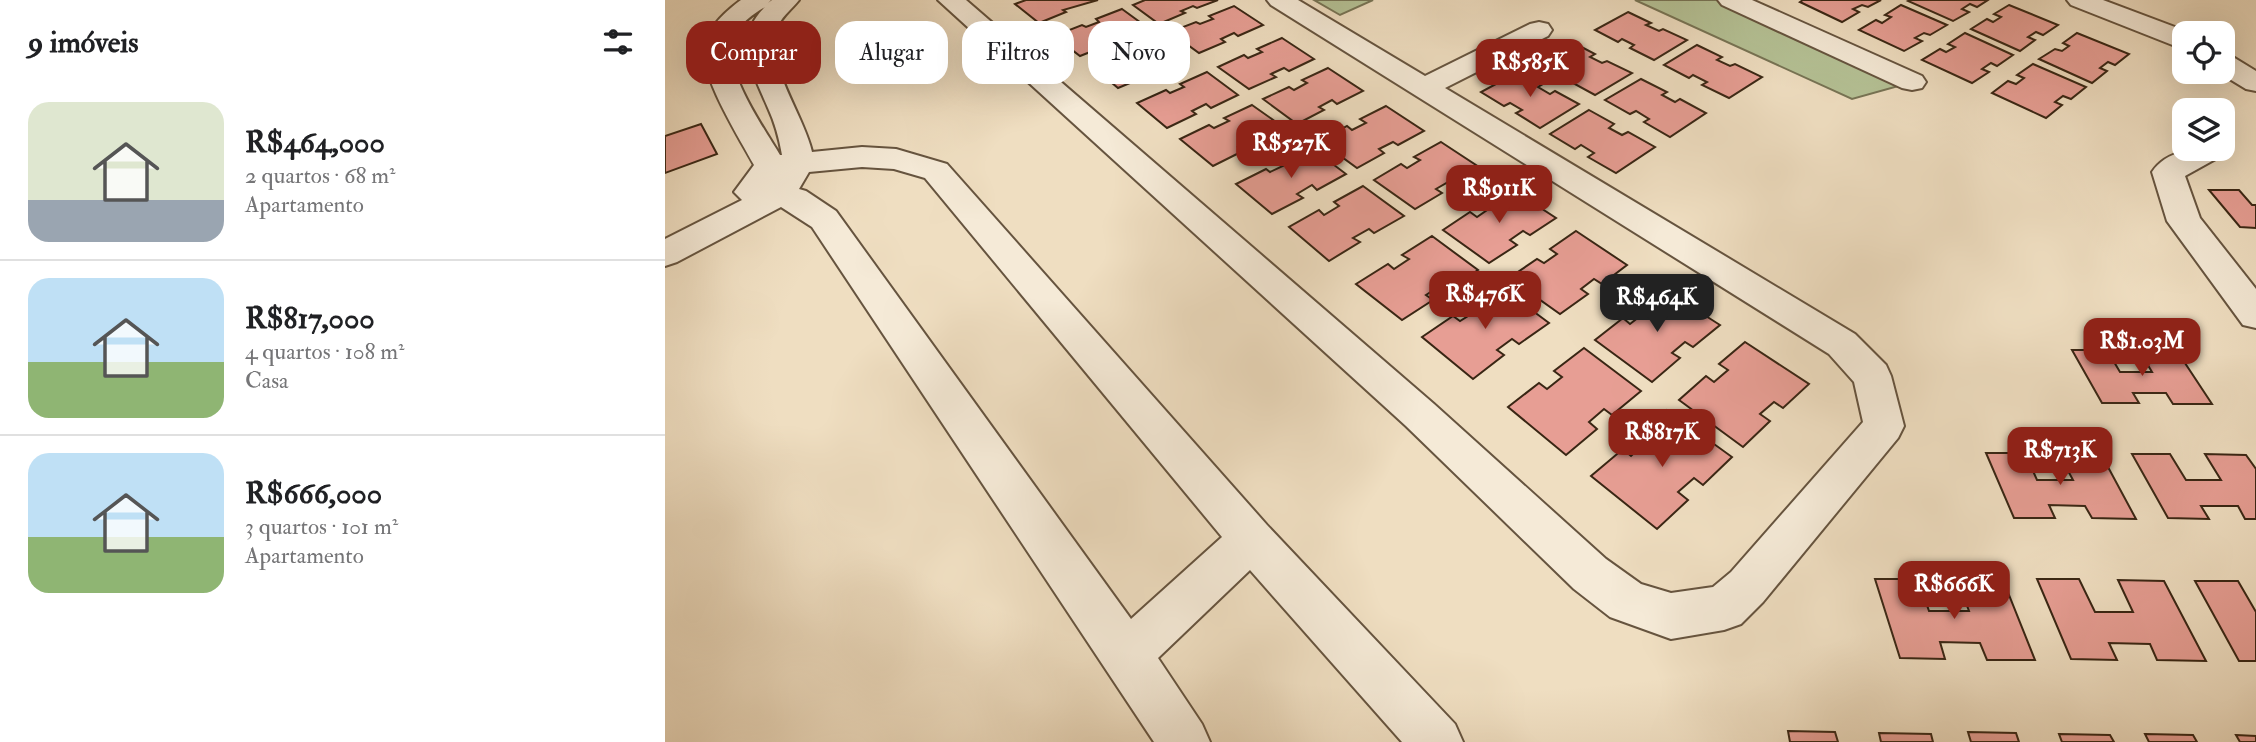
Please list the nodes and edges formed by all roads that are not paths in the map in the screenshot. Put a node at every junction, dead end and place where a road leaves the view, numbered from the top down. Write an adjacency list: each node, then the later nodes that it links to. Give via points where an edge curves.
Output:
1 (758, 0): 14 (street, via 732,20 717,45 719,70)
2 (786, 0): 14 (street, via 767,18 758,36 757,54 791,127)
3 (951, 0): 12 (street, via 1420,415 1590,575 1627,601 1671,616 1724,608 1884,426 1871,376 1842,344)
4 (1280, 0): 12 (street)
5 (1731, 0): 10 (street)
6 (2080, 0): 8 (street)
7 (1539, 30): 12 (street)
8 (2172, 35)
9 (2235, 70): 11 (street)
10 (1912, 82)
11 (2256, 83)
12 (1425, 87)
13 (2188, 161): 17 (street, via 2168,172 2184,221)
14 (775, 179): 15 (street); 16 (street); 18 (street, via 873,158 896,159 936,171); 19 (street, via 824,219)
15 (665, 234)
16 (665, 254)
17 (2256, 315)
18 (1251, 539): 19 (street); 21 (street)
19 (1127, 655): 20 (street)
20 (1184, 742)
21 (1437, 742)

